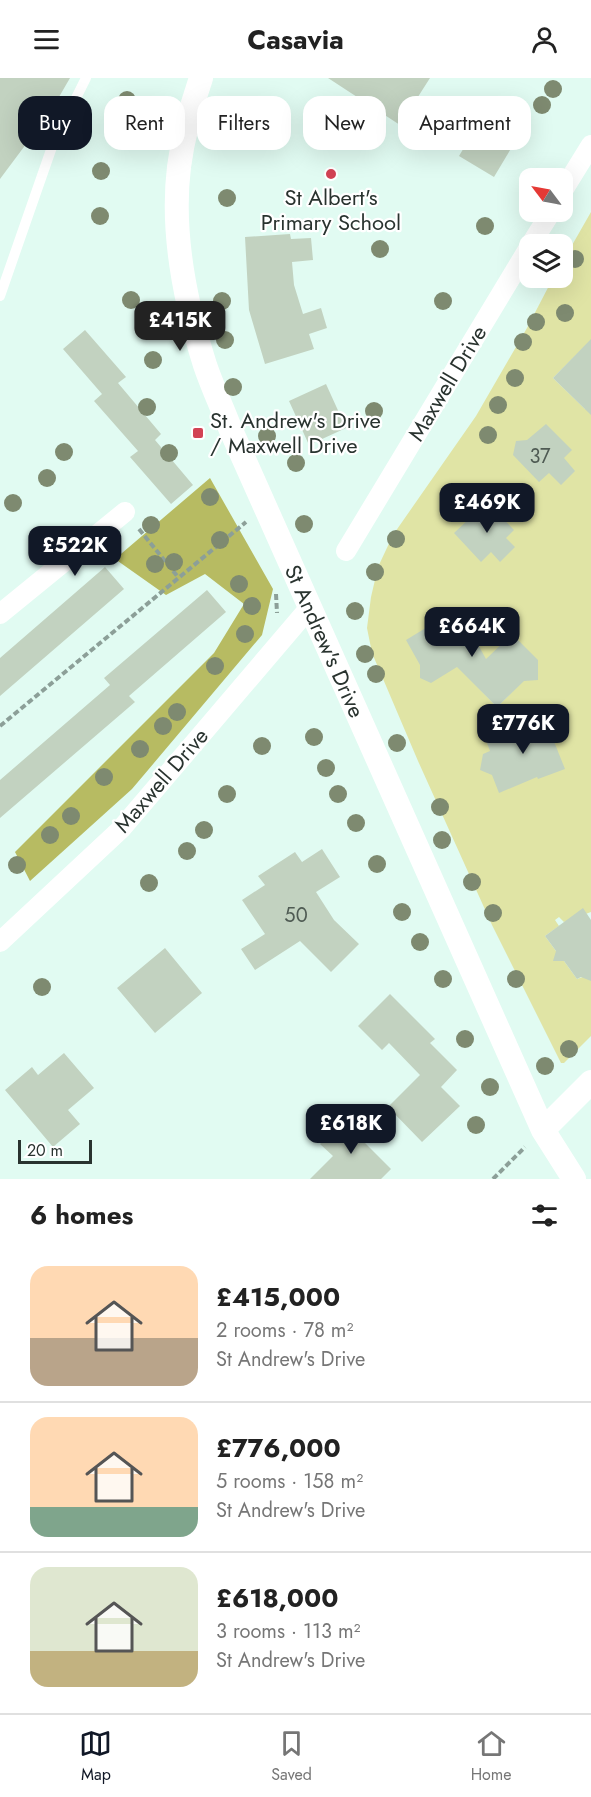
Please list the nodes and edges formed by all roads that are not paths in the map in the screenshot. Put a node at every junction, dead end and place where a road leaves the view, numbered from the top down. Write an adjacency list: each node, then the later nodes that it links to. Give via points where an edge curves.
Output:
1 (86, 78): 6 (lane, via 53,144)
2 (201, 78): 9 (street, St Andrew's Drive, via 188,116 179,168 181,262 190,312 230,428)
3 (591, 145): 4 (street)
4 (573, 174)
5 (519, 263): 8 (street, Maxwell Drive)
6 (0, 296)
7 (125, 512): 10 (street)
8 (346, 551)
9 (310, 607): 11 (street, Maxwell Drive, via 121,829); 13 (street, St Andrew's Drive)
10 (0, 614)
11 (3, 932)
12 (591, 1082): 13 (street)
13 (543, 1130): 14 (street, St Andrew's Drive)
14 (574, 1179)

